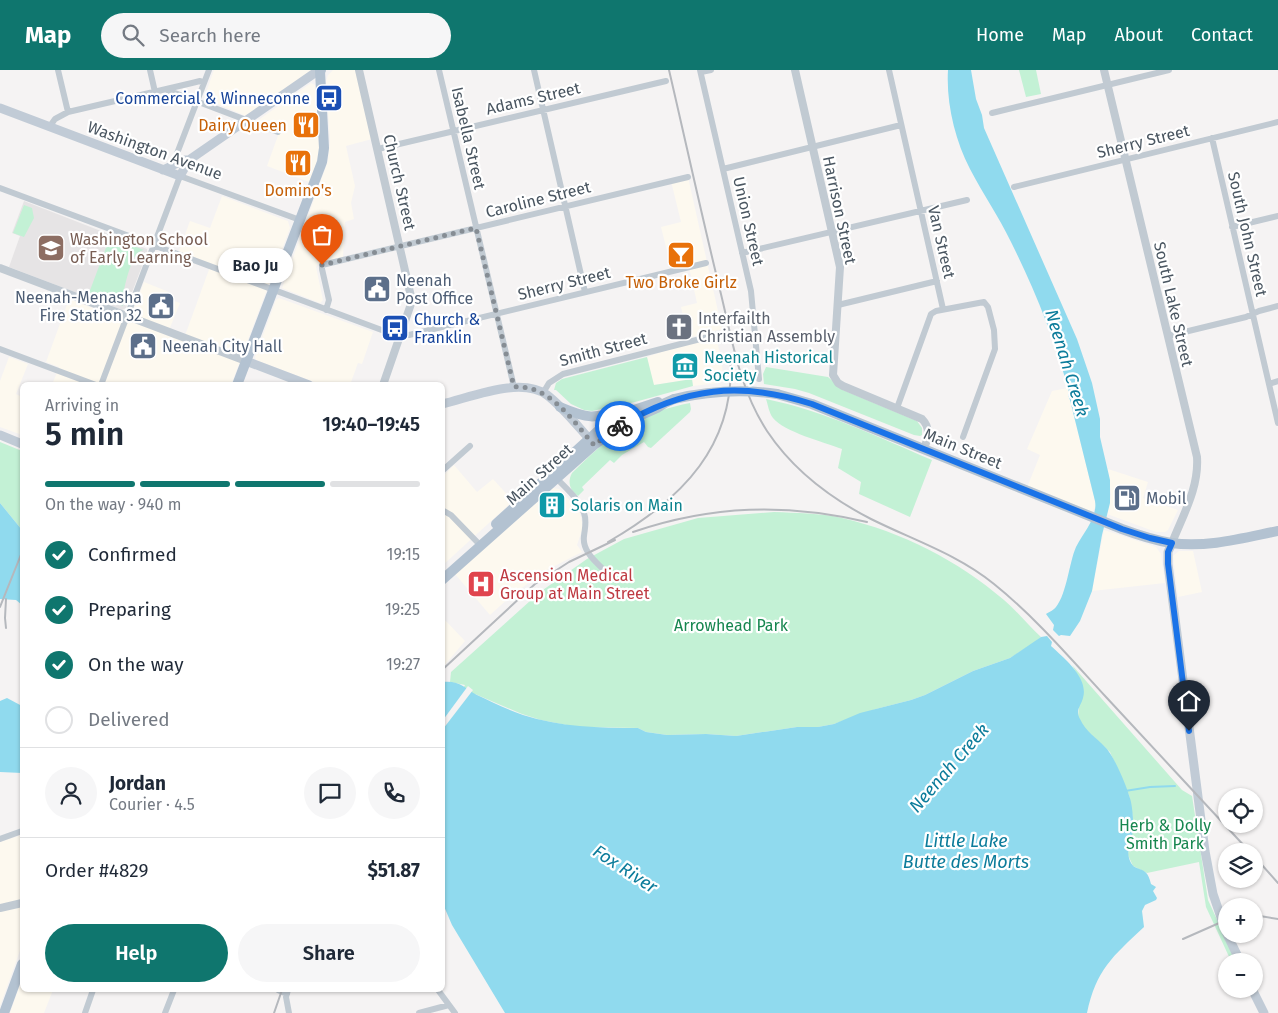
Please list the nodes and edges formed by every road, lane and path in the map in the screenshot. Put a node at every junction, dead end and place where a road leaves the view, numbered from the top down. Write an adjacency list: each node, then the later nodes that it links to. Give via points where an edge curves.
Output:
1 (58, 70): 22 (street)
2 (150, 70): 18 (street)
3 (209, 70): 15 (street)
4 (320, 70): 24 (main road); 46 (main road, via 324,156)
5 (359, 70): 32 (street, Church Street)
6 (439, 70): 28 (street, Isabella Street)
7 (534, 70): 21 (street)
8 (711, 70): 13 (street)
9 (795, 70): 31 (street, Harrison Street)
10 (889, 70): 26 (street, Van Street)
11 (1104, 70): 16 (street, South Lake Street)
12 (1169, 70): 16 (street)
13 (701, 71): 36 (street, Union Street)
14 (666, 80): 21 (street, Adams Street)
15 (204, 82): 17 (street); 19 (street)
16 (1107, 85): 23 (street); 35 (street, South Lake Street)
17 (166, 89): 18 (street); 19 (street)
18 (154, 92): 22 (street)
19 (196, 101): 24 (street); 33 (street)
20 (0, 108): 27 (main road, Washington Avenue)
21 (543, 109): 28 (street, Adams Street); 43 (street)
22 (68, 112): 27 (street)
23 (992, 113)
24 (247, 120): 29 (street); 34 (main road)
25 (1278, 122): 30 (street, Sherry Street)
26 (902, 125): 31 (street); 44 (street, Van Street)
27 (50, 126): 37 (main road, Washington Avenue)
28 (453, 131): 32 (street, Adams Street); 48 (street, Isabella Street)
29 (278, 132)
30 (1212, 138): 35 (street, Sherry Street); 47 (street, South John Street)
31 (812, 147): 36 (street); 49 (street, Harrison Street)
32 (378, 149): 51 (street, Church Street)
33 (176, 156)
34 (189, 160): 37 (main road); 38 (main road)
35 (1126, 160): 40 (street, Sherry Street); 67 (street, South Lake Street)
36 (723, 169): 52 (street, Union Street)
37 (163, 170): 38 (main road, Washington Avenue)
38 (180, 176): 46 (street, Washington Avenue); 50 (street)
39 (688, 177): 43 (street, Caroline Street)
40 (1014, 187)
41 (0, 188): 50 (street)
42 (967, 200): 44 (street)
43 (565, 206): 48 (street, Caroline Street); 57 (street)
44 (921, 211): 49 (street); 55 (street, Van Street)
45 (1278, 216): 47 (street)
46 (300, 220): 56 (main road)
47 (1232, 227): 63 (street, South John Street)
48 (476, 228): 51 (street, Caroline Street); 62 (street, Isabella Street)
49 (832, 232): 52 (street); 58 (street, Harrison Street, via 840,267)
50 (154, 246): 56 (street); 64 (street)
51 (400, 246): 61 (street, Caroline Street, via 322,265 329,300); 66 (street, Church Street, via 412,301)
52 (742, 253): 70 (street, Union Street, via 751,291)
53 (706, 263): 57 (street, Sherry Street)
54 (0, 268): 64 (street)
55 (937, 281): 58 (street); 60 (street, Van Street)
56 (273, 290): 61 (street); 69 (main road)
57 (585, 292): 62 (street, Sherry Street)
58 (838, 306): 83 (street, Harrison Street, via 832,371 835,379 843,386)
59 (1278, 306): 63 (street)
60 (943, 309): 83 (street, via 931,314); 87 (street, via 983,302 988,305 996,339)
61 (326, 310): 66 (street)
62 (496, 314): 66 (street, Sherry Street); 78 (street, Isabella Street)
63 (1252, 314): 67 (street); 77 (street, South John Street)
64 (127, 316): 69 (street); 73 (street)
65 (720, 334): 79 (street, Smith Street, via 562,374 551,381)
66 (400, 335): 76 (street, Church Street)
67 (1168, 336): 96 (street, South Lake Street, via 1197,465 1194,490)
68 (0, 348): 72 (street)
69 (246, 361): 74 (main road); 75 (main road)
70 (759, 380)
71 (1278, 381): 77 (street)
72 (88, 382)
73 (102, 382)
74 (238, 382)
75 (301, 382)
76 (384, 382)
77 (1269, 384): 85 (street, South John Street)
78 (514, 387): 79 (main road); 81 (main road)
79 (543, 393): 82 (main road)
80 (669, 401): 84 (main road, Main Street); 88 (main road, Main Street); 91 (main road, Main Street, bridge, via 723,391 777,394 812,404)
81 (445, 403)
82 (560, 407): 84 (main road, via 592,418); 88 (main road)
83 (897, 408): 91 (street, Harrison Street, via 919,416 925,422 928,432)
84 (636, 409): 88 (main road, Main Street, via 610,423)
85 (1278, 424)
86 (0, 435): 89 (main road)
87 (963, 437)
88 (591, 442): 93 (main road, Main Street)
89 (20, 443)
90 (470, 446): 92 (street)
91 (924, 449): 96 (main road, Main Street, via 1090,516)
92 (445, 468)
93 (554, 476): 97 (main road, Main Street); 99 (street, via 582,508 586,521 585,545)
94 (445, 512): 97 (street)
95 (1278, 531): 96 (main road, Main Street, via 1214,543)
96 (1172, 543): 105 (main road, via 1168,564 1205,851)
97 (479, 544): 98 (main road, Main Street); 100 (main road, Main Street)
98 (445, 569)
99 (604, 569)
100 (445, 577)
101 (20, 832): 102 (street)
102 (0, 839)
103 (20, 903): 104 (street)
104 (0, 908)
105 (1218, 908)
106 (20, 969): 113 (main road)
107 (92, 992): 114 (street)
108 (173, 992): 115 (street)
109 (287, 992): 116 (street)
110 (439, 992): 112 (street)
111 (1256, 998): 119 (main road)
112 (449, 1005): 117 (street); 118 (street)
113 (4, 1013)
114 (85, 1013)
115 (165, 1013)
116 (289, 1013)
117 (419, 1013)
118 (454, 1013)
119 (1264, 1013)

